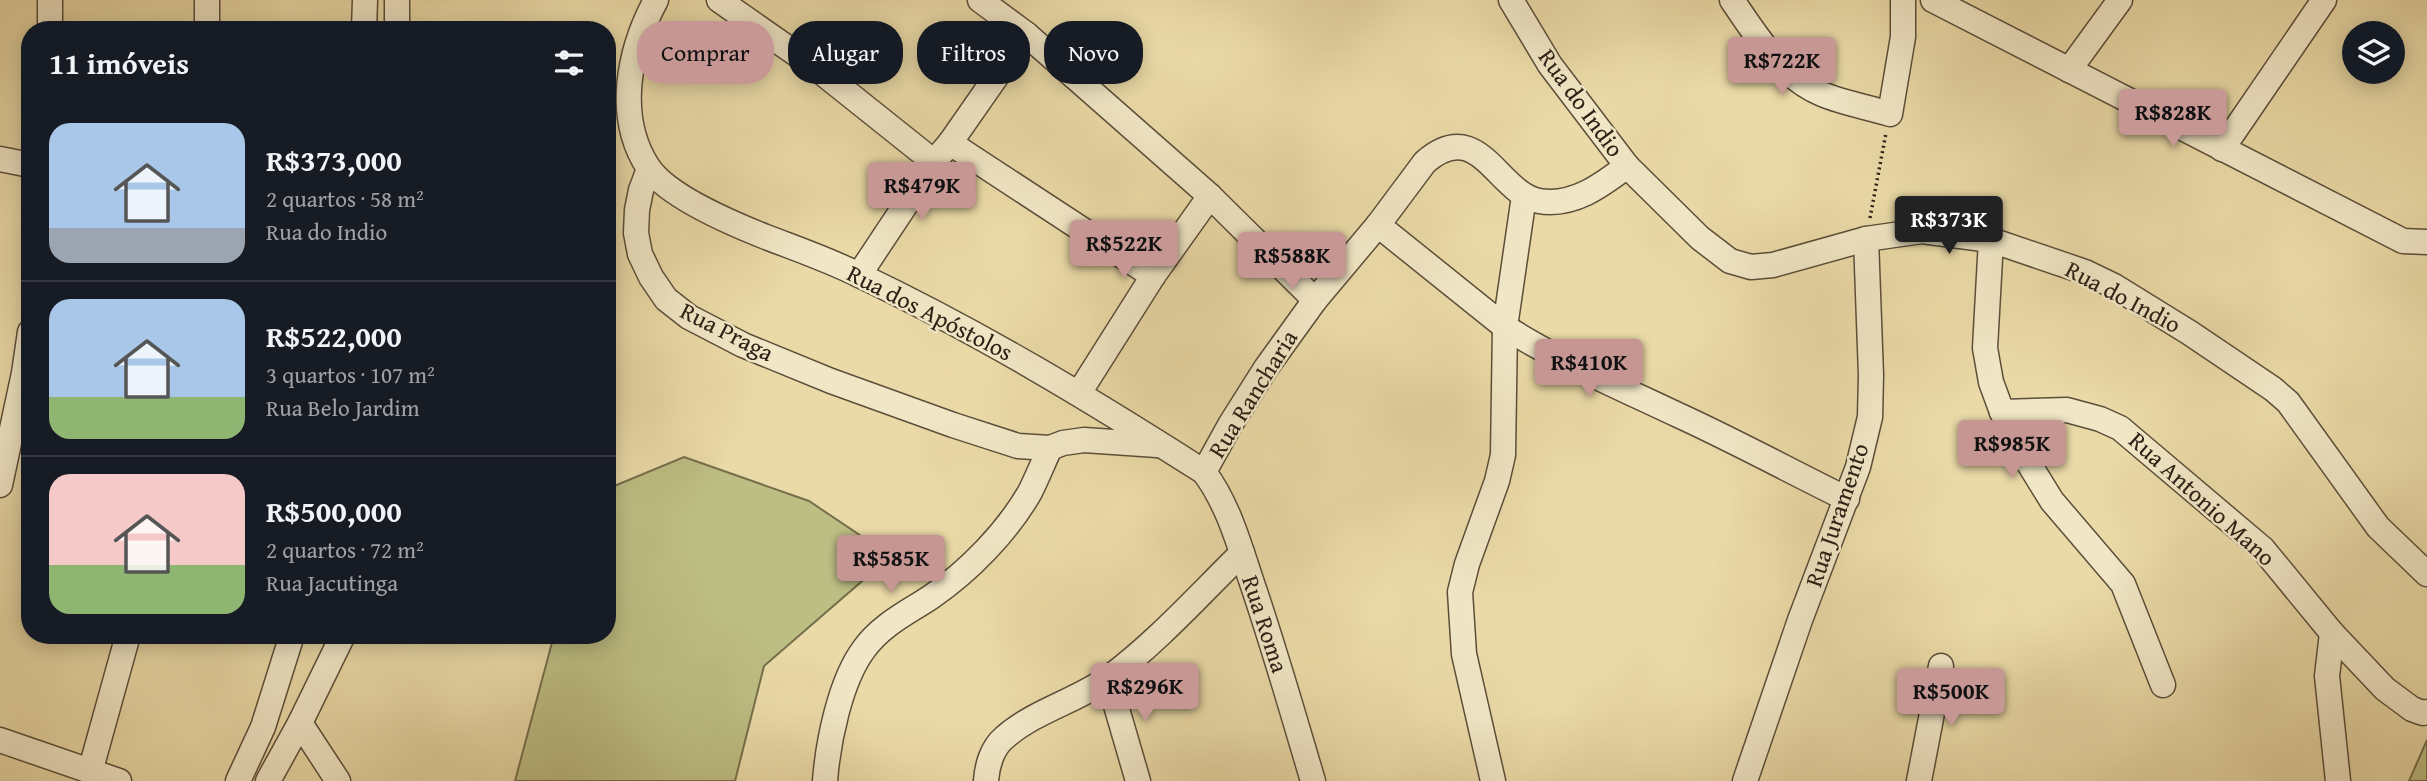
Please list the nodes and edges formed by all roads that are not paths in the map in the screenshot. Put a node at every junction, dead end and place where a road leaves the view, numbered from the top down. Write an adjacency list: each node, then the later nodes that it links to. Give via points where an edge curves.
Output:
1 (50, 0): 14 (street)
2 (207, 0): 15 (street)
3 (365, 0): 16 (street)
4 (397, 0): 17 (street)
5 (656, 0): 28 (street, via 635,48 629,78 630,117)
6 (719, 0): 25 (street, via 815,67)
7 (980, 0): 18 (street)
8 (1731, 0): 9 (street, via 1768,51 1800,82 1822,94 1890,114 1903,37)
9 (1903, 0)
10 (1933, 0): 20 (street)
11 (2120, 0): 20 (street)
12 (2324, 0): 23 (street)
13 (1513, 1): 27 (street, Rua do Indio, via 1550,65)
14 (50, 21)
15 (206, 21)
16 (365, 21)
17 (397, 21)
18 (1008, 21)
19 (1030, 38): 30 (street)
20 (2069, 70): 23 (street)
21 (991, 84): 22 (street)
22 (950, 143): 25 (street); 36 (street)
23 (2222, 149): 34 (street, via 2403,241)
24 (0, 159): 26 (street)
25 (934, 162): 35 (street)
26 (21, 163)
27 (1627, 166): 29 (street, via 1574,198 1537,201); 32 (street, Rua do Indio, via 1700,238 1730,261 1751,268)
28 (649, 169): 35 (street, Rua dos Apóstolos, via 665,185 714,214); 43 (street, Rua Praga, via 637,210 640,254 666,299 688,317 743,345 883,401 1018,446)
29 (1524, 195): 31 (street, Rua Rancharia, via 1486,158 1452,147 1425,162); 38 (street)
30 (1210, 197): 36 (street); 37 (street)
31 (1378, 225): 37 (street, Rua Rancharia); 38 (street)
32 (1866, 239): 33 (street, Rua do Indio, via 1922,231); 46 (street, Rua Juramento, via 1870,417)
33 (1991, 240): 41 (street, via 1985,348); 48 (street, Rua do Indio, via 2114,286 2273,390 2302,419 2378,527)
34 (2427, 242)
35 (859, 275): 40 (street, Rua dos Apóstolos)
36 (1153, 276): 40 (street)
37 (1315, 300): 44 (street, Rua Rancharia, via 1266,368)
38 (1505, 327): 46 (street, via 1568,363); 68 (street, via 1503,455 1460,592 1464,654)
39 (21, 386): 45 (street)
40 (1079, 393): 42 (street, Rua dos Apóstolos)
41 (2001, 412): 49 (street, Rua Antonio Mano, via 2067,410 2120,428 2263,549); 55 (street, via 2052,502 2123,584)
42 (1161, 446): 43 (street, via 1084,440); 44 (street, Rua dos Apóstolos)
43 (1050, 449): 64 (street, via 1030,492 988,546 932,597 878,632 862,650 838,712)
44 (1205, 472): 47 (street, Rua Roma, via 1220,496)
45 (0, 485)
46 (1847, 499): 69 (street, Rua Juramento)
47 (1242, 553): 54 (street); 67 (street, Rua Roma)
48 (2427, 573)
49 (2332, 633): 56 (street, Rua Antonio Mano, via 2385,689 2412,709); 71 (street, via 2327,676)
50 (126, 644): 59 (street)
51 (289, 644): 60 (street, via 263,727)
52 (339, 644): 57 (street)
53 (1941, 666): 70 (street)
54 (1108, 678): 65 (street, via 1001,739); 66 (street)
55 (2163, 685)
56 (2427, 712)
57 (300, 723): 62 (street); 63 (street)
58 (0, 740): 59 (street)
59 (90, 772): 61 (street)
60 (240, 780)
61 (119, 781)
62 (268, 781)
63 (338, 781)
64 (825, 781)
65 (986, 781)
66 (1138, 781)
67 (1313, 781)
68 (1493, 781)
69 (1745, 781)
70 (1919, 781)
71 (2338, 781)

